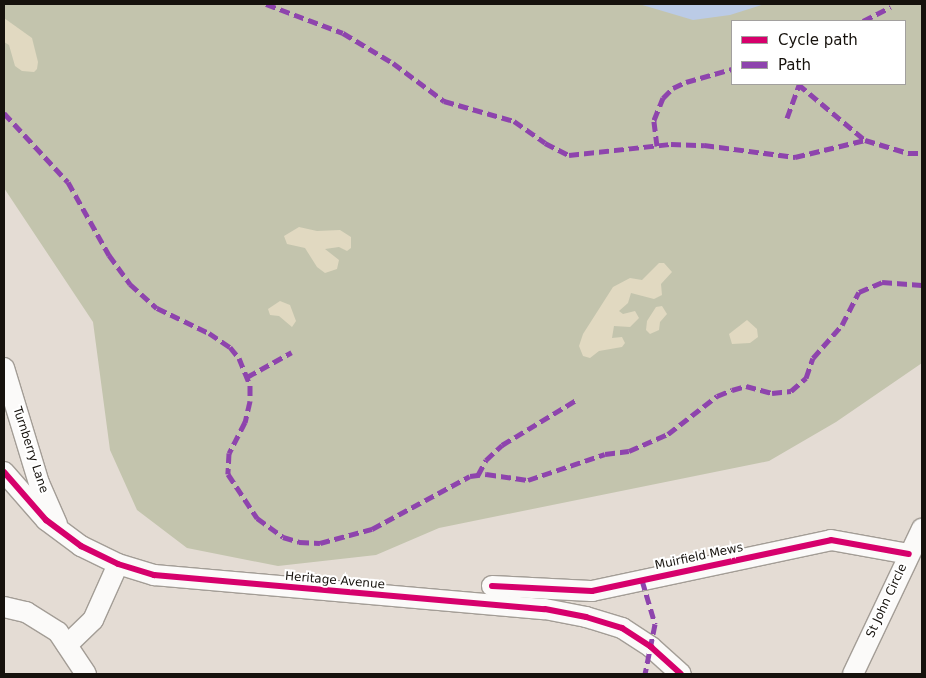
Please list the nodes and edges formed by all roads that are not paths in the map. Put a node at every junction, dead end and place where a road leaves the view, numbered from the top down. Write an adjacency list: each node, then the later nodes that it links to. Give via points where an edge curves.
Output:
1 (4, 368): 3 (street, Turnberry Lane, via 38,483)
2 (4, 472): 3 (street, Heritage Avenue, via 15,488)
3 (60, 530): 6 (street, Heritage Avenue, via 81,546)
4 (921, 533): 5 (street, St John Circle)
5 (909, 554): 7 (street, Muirfield Mews, via 831,540 592,591); 12 (street, St John Circle)
6 (118, 564): 9 (street, via 93,620); 11 (street, Heritage Avenue, via 154,575 195,581 545,609 586,617 622,628 652,646)
7 (492, 586)
8 (4, 607): 9 (street, via 26,612 58,632)
9 (67, 645): 10 (street)
10 (86, 674)
11 (681, 674)
12 (853, 674)

